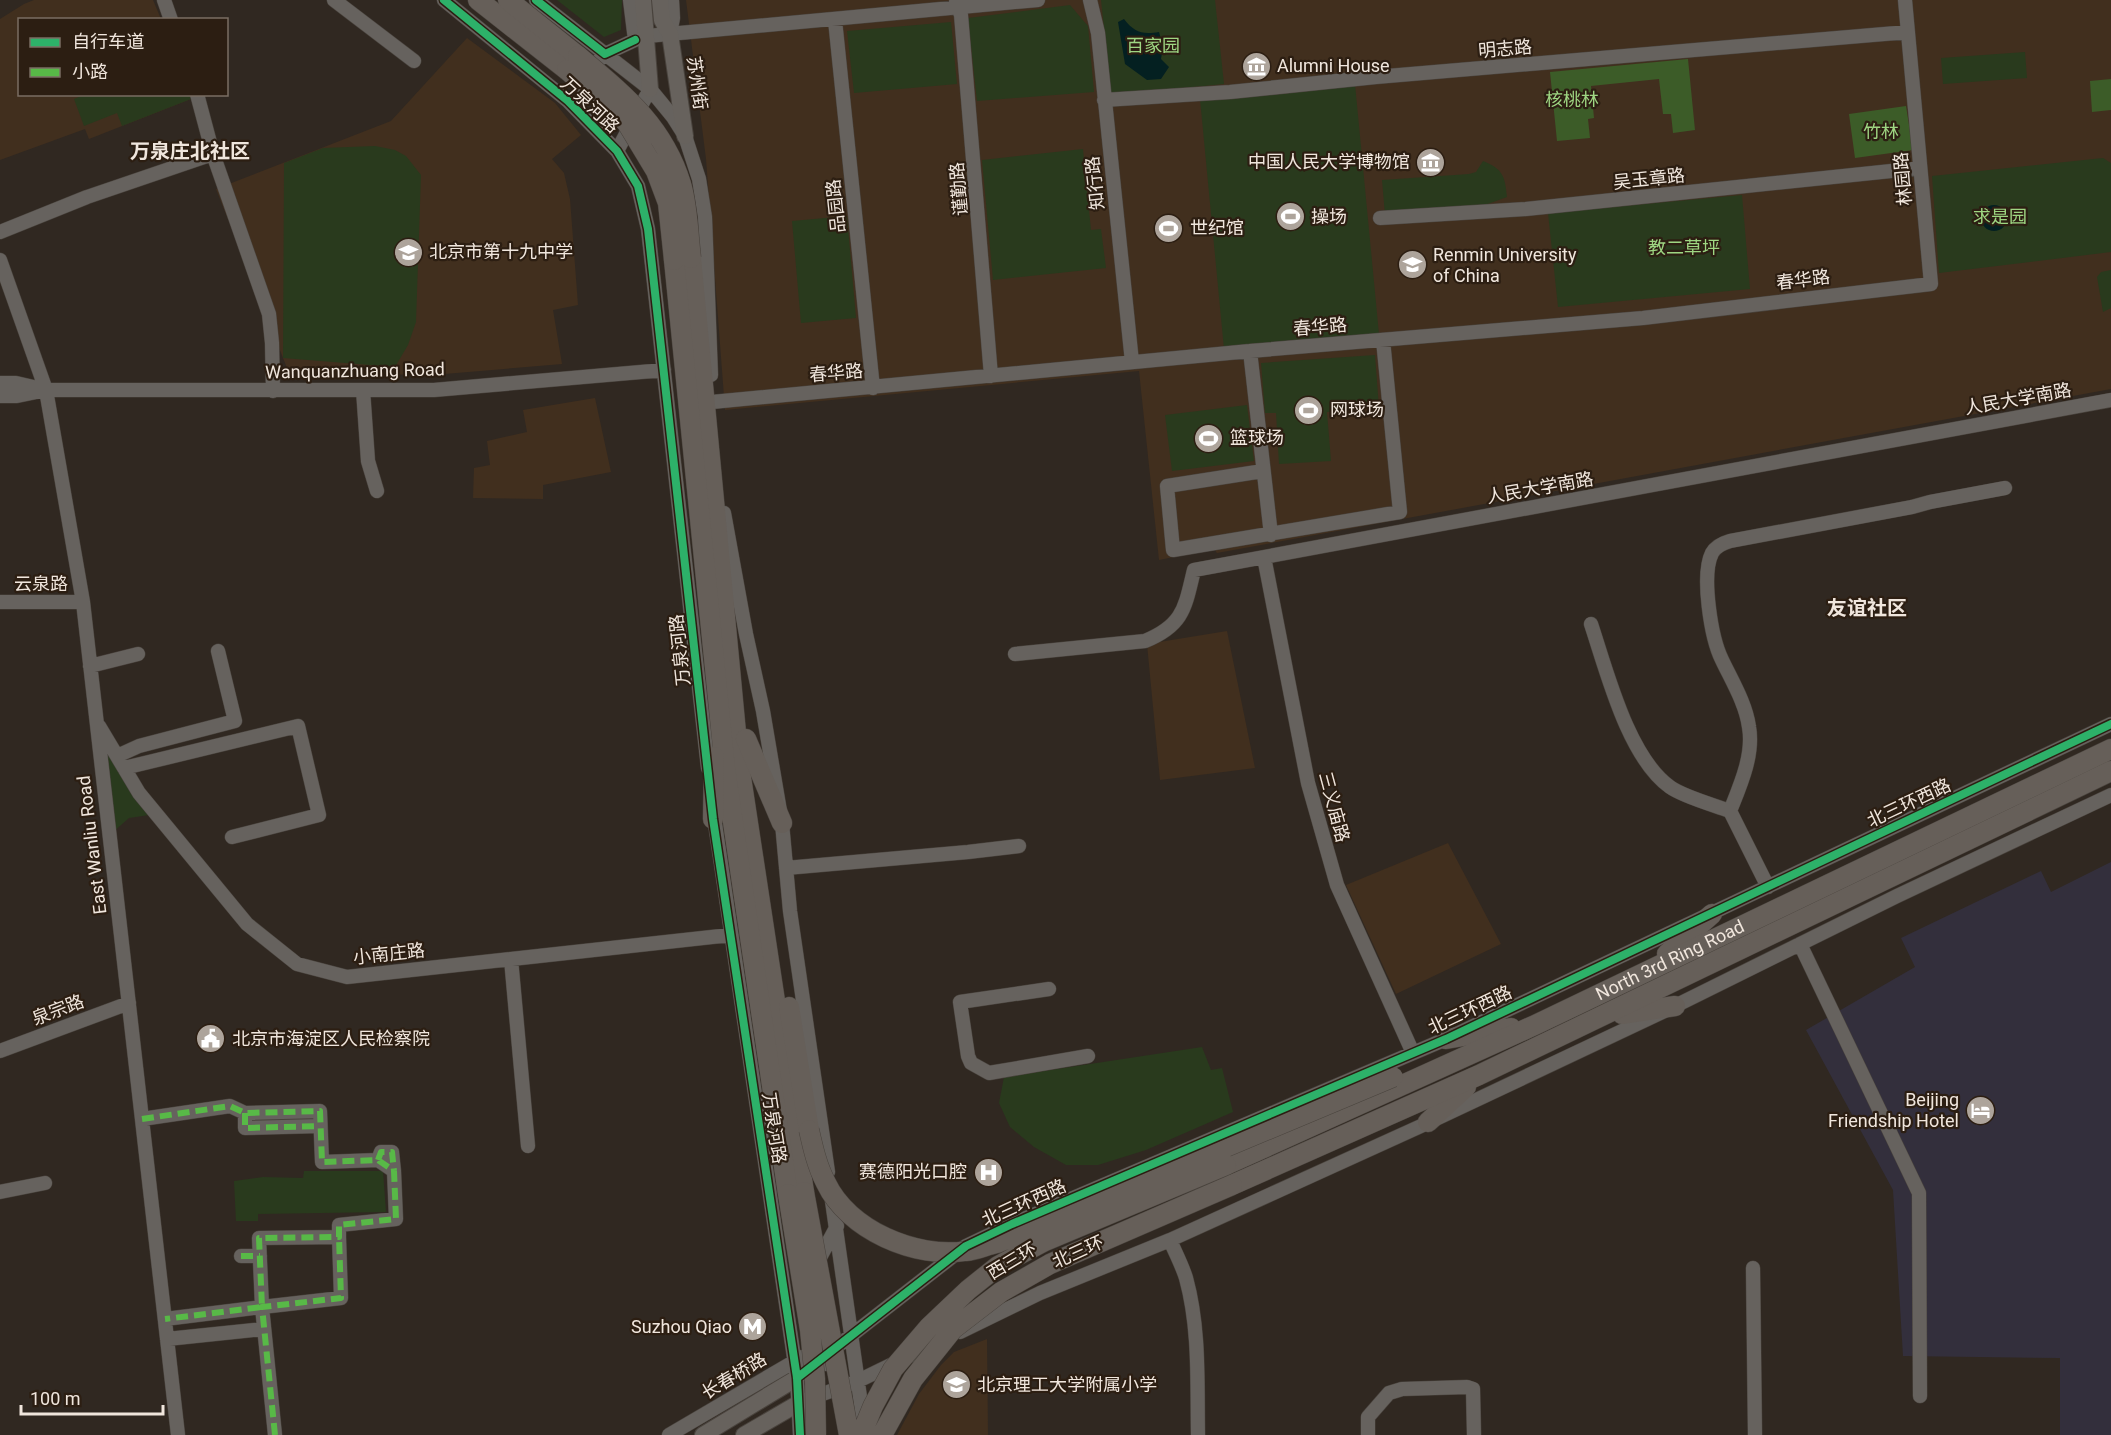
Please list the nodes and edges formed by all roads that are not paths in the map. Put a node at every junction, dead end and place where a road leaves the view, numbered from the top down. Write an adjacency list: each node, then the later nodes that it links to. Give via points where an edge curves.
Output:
1 (164, 0): 15 (street)
2 (334, 0): 21 (street)
3 (444, 0): 26 (street, 万泉河路)
4 (478, 0): 22 (highway)
5 (508, 0): 22 (highway)
6 (536, 0): 20 (street)
7 (630, 0): 19 (street)
8 (643, 0): 19 (main road)
9 (660, 0): 18 (main road, 苏州街, via 662,20)
10 (672, 0): 18 (street, 苏州街)
11 (1038, 0): 14 (street)
12 (1090, 0): 25 (street, 知行路, via 1098,33)
13 (1905, 0): 17 (street, 林园路)
14 (957, 4): 16 (street); 41 (street, 谨勤路)
15 (170, 18)
16 (835, 20): 18 (street); 43 (street, 品园路)
17 (1908, 32): 25 (street, 明志路); 31 (street, 林园路)
18 (670, 34): 19 (street); 27 (main road, 苏州街)
19 (641, 38): 20 (street); 23 (main road)
20 (604, 54): 23 (street); 26 (street)
21 (414, 61)
22 (572, 63): 61 (highway, 万泉河路, bridge, via 636,106 664,145 683,194 682,259)
23 (650, 89): 27 (street); 28 (street)
24 (198, 96): 29 (street)
25 (1104, 100): 39 (street, 知行路)
26 (568, 101): 28 (street, 万泉河路)
27 (685, 136): 28 (street); 30 (street)
28 (617, 151): 32 (street, 万泉河路)
29 (213, 154): 34 (street); 46 (street, via 269,314)
30 (694, 160): 32 (street); 49 (street, via 705,217)
31 (1920, 168): 33 (street, 吴玉章路, via 1526,210); 36 (street, 林园路)
32 (638, 186): 40 (street, 万泉河路, via 648,229)
33 (1380, 218)
34 (0, 232)
35 (0, 260): 44 (street, East Wanliu Road)
36 (1930, 284): 37 (street, 春华路, via 1643,318)
37 (1383, 340): 38 (street, 春华路); 53 (street, via 1401,512)
38 (1250, 351): 39 (street, 春华路); 50 (street)
39 (1132, 362): 41 (street, 春华路)
40 (664, 370): 45 (street, Wanquanzhuang Road, via 434,390); 71 (street, 万泉河路)
41 (991, 376): 43 (street, 春华路)
42 (0, 383): 44 (street, Wanquanzhuang Road)
43 (873, 388): 49 (street, 春华路)
44 (46, 390): 46 (street, Wanquanzhuang Road); 47 (street, Wanquanzhuang Road); 56 (street, East Wanliu Road)
45 (363, 390): 46 (street, Wanquanzhuang Road); 52 (street, via 368,461)
46 (273, 391)
47 (0, 396)
48 (2111, 400): 54 (street, 人民大学南路)
49 (712, 402): 72 (street, via 722,503)
50 (1263, 471): 53 (street); 53 (street, via 1167,486 1173,550)
51 (2005, 488): 70 (street, via 1730,541 1713,551 1707,567 1707,593 1715,635 1750,730 1746,769)
52 (377, 491)
53 (1271, 535)
54 (1264, 557): 60 (street, 人民大学南路, via 1194,570 1184,611 1163,634 1145,641); 89 (street, 三义庙路, via 1308,783 1337,885)
55 (0, 602): 56 (street, 云泉路)
56 (83, 602): 62 (street, East Wanliu Road)
57 (1591, 624): 70 (street, via 1617,705 1654,772 1671,788)
58 (218, 651): 67 (street, via 235,721 139,746)
59 (138, 654): 62 (street)
60 (1015, 654)
61 (722, 663): 65 (highway); 71 (highway); 101 (highway, 万泉河路, via 727,779)
62 (90, 666): 63 (street, East Wanliu Road)
63 (96, 722): 67 (street, 小南庄路); 83 (street, East Wanliu Road)
64 (2111, 724): 76 (street, 北三环西路)
65 (746, 739): 72 (highway); 91 (highway, bridge, via 816,1160 826,1185 841,1204 882,1237 909,1247 938,1251 966,1252 997,1243 1393,1077)
66 (2111, 749): 81 (highway, North 3rd Ring Road)
67 (120, 762): 73 (street, via 298,726 319,815); 80 (street, 小南庄路, via 139,794 247,924 297,964 347,976)
68 (2111, 771): 85 (highway, North 3rd Ring Road)
69 (2111, 795): 79 (street)
70 (1730, 811): 76 (street)
71 (713, 819): 78 (street, 万泉河路)
72 (782, 824): 75 (street)
73 (231, 837)
74 (1019, 846): 75 (street)
75 (786, 868): 97 (street)
76 (1768, 887): 77 (street, 北三环西路)
77 (1712, 914): 81 (highway); 87 (street, 北三环西路)
78 (730, 935): 80 (street, 小南庄路); 109 (street, 万泉河路)
79 (1800, 944): 84 (street); 124 (street, via 1919,1193)
80 (511, 959): 95 (street)
81 (1649, 969): 86 (highway, North 3rd Ring Road)
82 (1049, 989): 90 (street, via 960,1002 971,1063 989,1073)
83 (129, 1003): 88 (street, 泉宗路); 93 (street, East Wanliu Road)
84 (1675, 1006): 85 (highway); 94 (street)
85 (1599, 1018): 92 (highway, North 3rd Ring Road)
86 (1535, 1025): 87 (highway); 91 (highway, North 3rd Ring Road)
87 (1446, 1039): 89 (street, 北三环西路)
88 (0, 1051)
89 (1413, 1053): 102 (street, 北三环西路)
90 (1088, 1056)
91 (1468, 1056): 96 (highway, North 3rd Ring Road)
92 (1479, 1075): 94 (highway); 99 (highway, North 3rd Ring Road)
93 (142, 1119): 104 (street, via 230,1106 245,1113 320,1111 322,1162 378,1160 394,1171 396,1219 339,1225); 114 (street, East Wanliu Road)
94 (1428, 1122): 105 (street)
95 (528, 1146)
96 (1226, 1165): 135 (highway, 西三环, bridge, via 1045,1241 998,1266 929,1327 893,1369)
97 (828, 1174): 103 (street); 106 (street, via 846,1200 869,1220 923,1242)
98 (45, 1183): 100 (street)
99 (1232, 1185): 137 (highway, 北三环, bridge, via 1050,1264 1001,1292 953,1329 913,1379)
100 (0, 1192)
101 (796, 1193): 133 (highway, bridge, via 815,1379); 134 (highway, bridge)
102 (1012, 1224): 106 (street, 北三环西路); 112 (street)
103 (837, 1226): 111 (street); 116 (street)
104 (339, 1237): 108 (street, via 259,1238); 113 (street, via 341,1298)
105 (1170, 1240): 112 (street); 138 (street, via 1191,1302)
106 (966, 1246): 116 (street, 北三环西路)
107 (241, 1256): 108 (street)
108 (260, 1256): 113 (street)
109 (780, 1262): 111 (street); 120 (street, 万泉河路)
110 (1753, 1268): 141 (street)
111 (810, 1273): 118 (street)
112 (1040, 1293): 119 (street)
113 (262, 1307): 114 (street); 115 (street)
114 (165, 1319): 117 (street, East Wanliu Road)
115 (264, 1329): 117 (street); 127 (street)
116 (851, 1337): 118 (street, 北三环西路); 122 (street)
117 (167, 1339): 126 (street, East Wanliu Road)
118 (823, 1353): 120 (street, 长春桥路); 121 (street); 123 (street)
119 (910, 1356): 122 (street); 136 (street, via 881,1385 871,1407)
120 (794, 1360): 121 (street, 万泉河路); 128 (street, 长春桥路)
121 (797, 1378): 125 (street, 万泉河路); 129 (main road)
122 (858, 1381): 123 (street); 136 (street)
123 (833, 1393): 125 (street); 135 (street)
124 (1920, 1396)
125 (799, 1408): 130 (main road); 131 (main road); 132 (street, 万泉河路)
126 (178, 1435)
127 (275, 1435)
128 (669, 1435)
129 (703, 1435)
130 (744, 1435)
131 (764, 1435)
132 (800, 1435)
133 (816, 1435)
134 (849, 1435)
135 (860, 1435)
136 (866, 1435)
137 (882, 1435)
138 (1198, 1435)
139 (1368, 1435): 140 (street, via 1368,1417 1389,1393 1467,1387 1473,1389)
140 (1474, 1435)
141 (1755, 1435)

